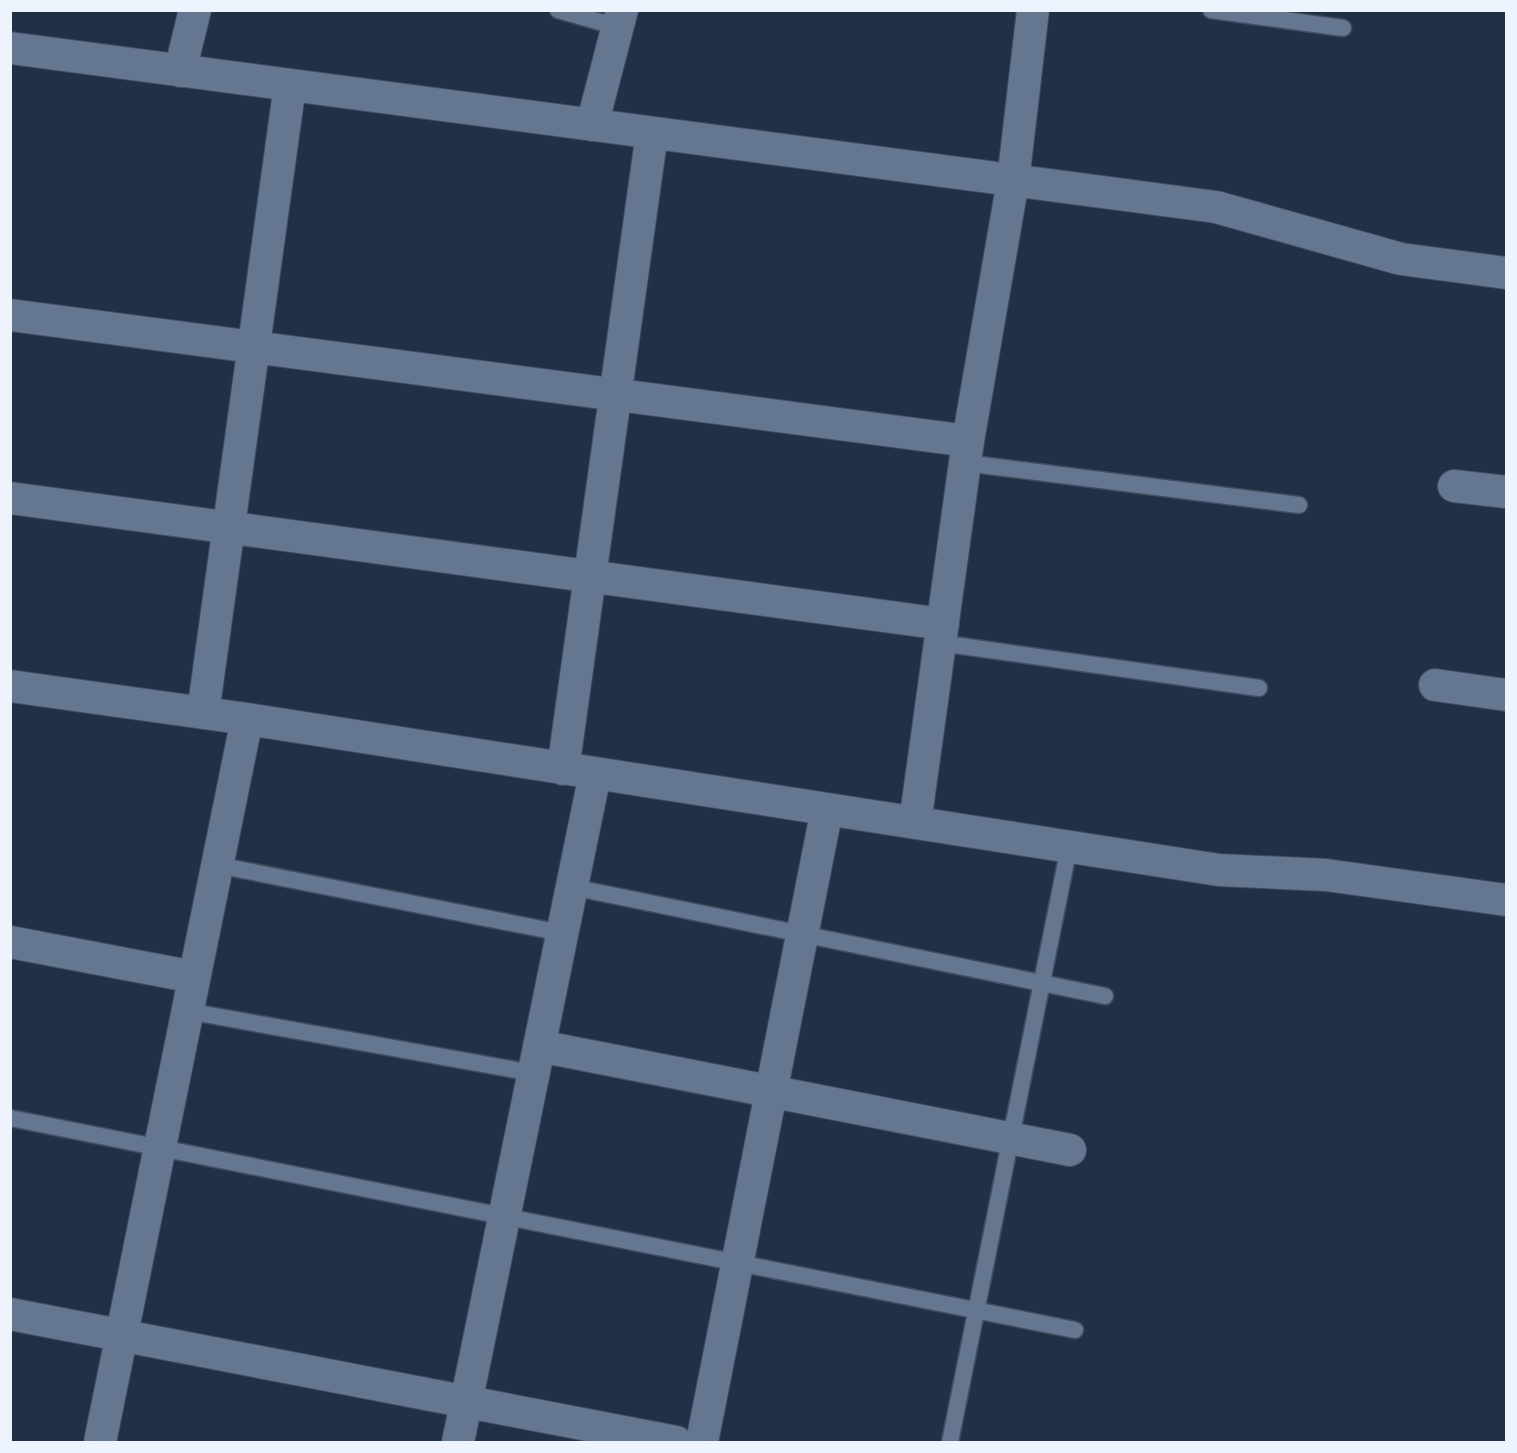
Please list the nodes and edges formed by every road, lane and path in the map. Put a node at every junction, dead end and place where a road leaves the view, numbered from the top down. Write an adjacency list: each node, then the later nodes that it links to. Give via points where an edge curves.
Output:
1 (195, 10): 8 (street)
2 (558, 10): 5 (lane)
3 (1033, 10): 12 (street)
4 (1211, 10): 6 (lane)
5 (620, 19): 10 (street)
6 (1343, 28)
7 (10, 48): 8 (street)
8 (180, 71): 9 (street)
9 (290, 85): 10 (street); 15 (street)
10 (592, 125): 11 (street)
11 (652, 133): 12 (street); 16 (street)
12 (1012, 181): 13 (street, via 1216,207 1401,259); 17 (street)
13 (1506, 273)
14 (10, 315): 15 (street)
15 (254, 348): 16 (street); 22 (street)
16 (615, 395): 17 (street); 23 (street)
17 (967, 452): 21 (lane); 24 (street)
18 (1454, 486): 19 (street)
19 (1506, 492)
20 (10, 498): 22 (street)
21 (1299, 505)
22 (229, 528): 23 (street); 29 (street)
23 (590, 576): 24 (street); 31 (street)
24 (942, 633): 27 (lane); 34 (street)
25 (1435, 685): 28 (street)
26 (10, 686): 29 (street)
27 (1259, 688)
28 (1506, 695)
29 (203, 713): 30 (street)
30 (247, 719): 31 (street); 36 (street)
31 (563, 769): 32 (street)
32 (595, 774): 33 (street); 37 (street)
33 (827, 809): 34 (street); 40 (street)
34 (915, 823): 35 (street)
35 (1069, 847): 38 (street, via 1219,870 1326,875); 43 (lane)
36 (217, 865): 39 (lane); 42 (street)
37 (572, 887): 39 (street); 40 (lane)
38 (1506, 900)
39 (562, 933): 46 (street)
40 (802, 934): 43 (lane); 47 (street)
41 (10, 942): 42 (street)
42 (194, 977): 45 (street)
43 (1042, 983): 44 (lane); 49 (lane)
44 (1105, 996)
45 (187, 1011): 46 (lane); 50 (street)
46 (536, 1060): 47 (street); 52 (street)
47 (771, 1092): 49 (street); 53 (street)
48 (10, 1118): 50 (lane)
49 (1011, 1138): 51 (street); 54 (lane)
50 (159, 1148): 52 (lane); 57 (street)
51 (1070, 1150)
52 (504, 1217): 53 (lane); 58 (street)
53 (737, 1263): 54 (lane); 62 (street)
54 (977, 1310): 56 (lane); 63 (lane)
55 (10, 1314): 57 (street)
56 (1075, 1330)
57 (121, 1335): 58 (street); 59 (street)
58 (466, 1402): 60 (street); 61 (street)
59 (100, 1443)
60 (458, 1443)
61 (676, 1443)
62 (702, 1443)
63 (950, 1443)

